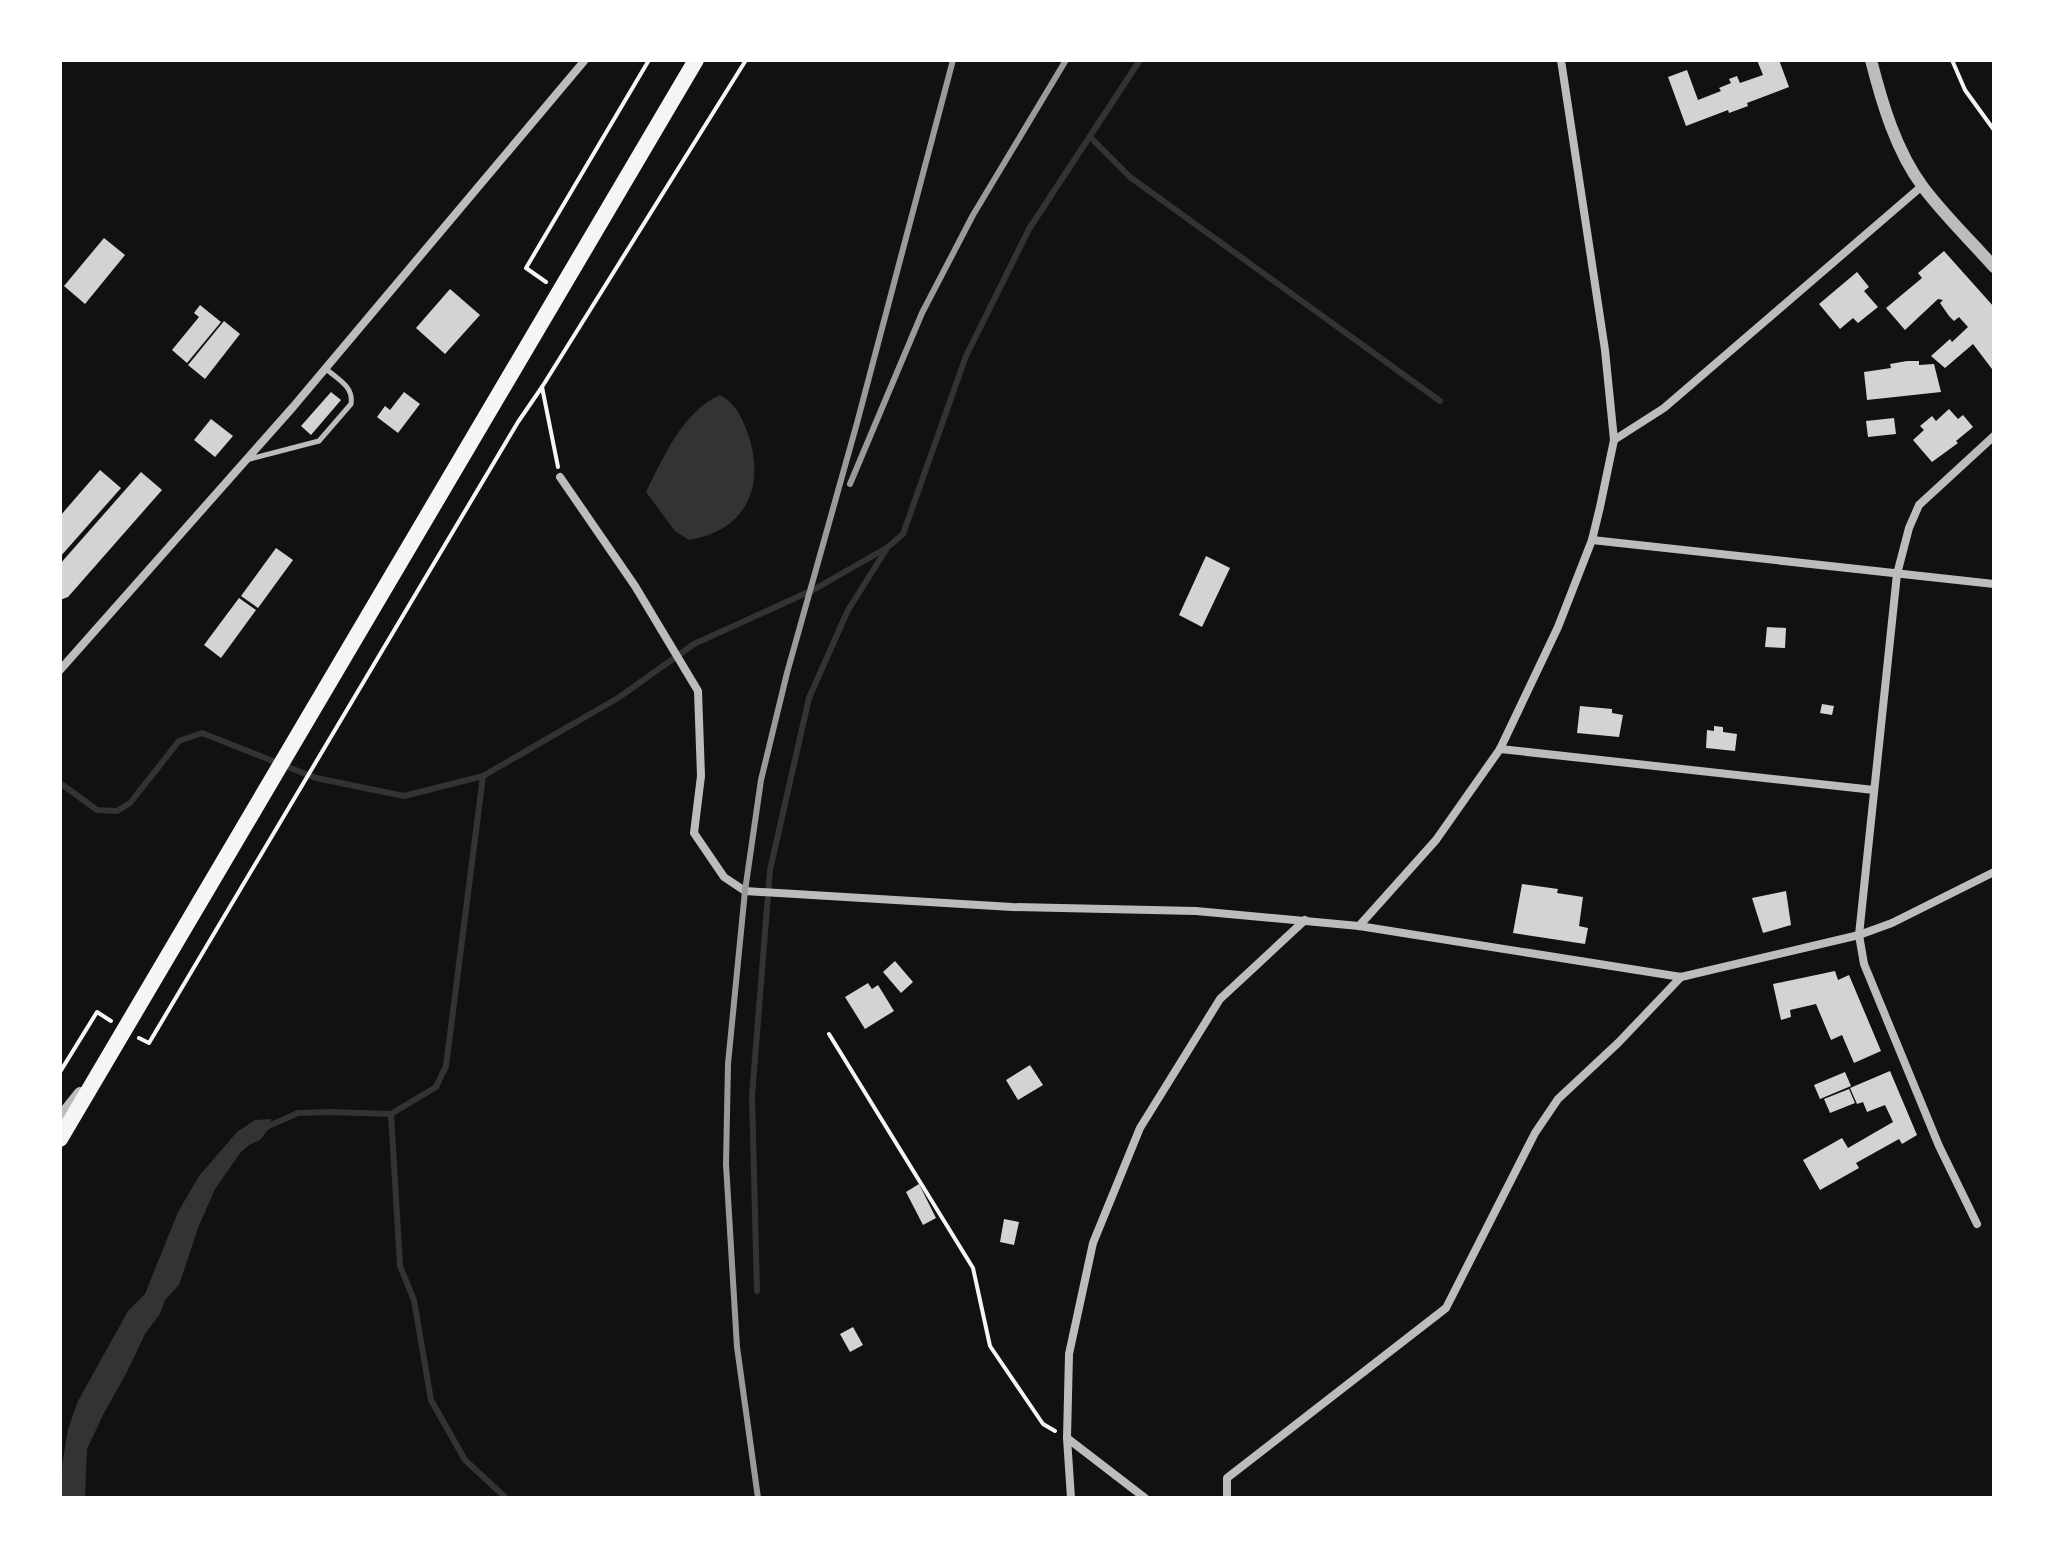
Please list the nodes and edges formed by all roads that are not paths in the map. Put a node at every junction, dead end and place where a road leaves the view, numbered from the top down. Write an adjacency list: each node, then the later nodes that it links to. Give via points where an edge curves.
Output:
1 (585, 60): 7 (street)
2 (696, 60): 23 (main road)
3 (1561, 60): 9 (street)
4 (1871, 60): 5 (street, via 1897,140)
5 (1922, 186): 6 (street); 9 (street, via 1664,408)
6 (1994, 267)
7 (325, 368): 10 (street); 10 (lane, via 349,388 351,404 319,441)
8 (1994, 436): 13 (street, via 1919,505)
9 (1614, 440): 12 (street)
10 (247, 460): 15 (street)
11 (560, 477): 19 (street, via 698,691 701,776 694,833 724,877 745,891)
12 (1592, 540): 13 (street); 16 (street)
13 (1897, 574): 14 (street); 17 (street)
14 (1994, 584)
15 (60, 670)
16 (1500, 749): 17 (street); 20 (street, via 1436,840)
17 (1874, 790): 21 (street)
18 (1994, 872): 21 (street)
19 (1305, 920): 20 (street); 27 (street, via 1220,999 1140,1128 1093,1243 1069,1354)
20 (1359, 926): 22 (street)
21 (1859, 935): 22 (street); 26 (street, via 1864,964)
22 (1681, 977): 30 (street, via 1558,1099 1535,1133 1446,1308 1227,1478)
23 (113, 1049): 24 (street); 25 (main road)
24 (60, 1118)
25 (60, 1139)
26 (1977, 1224)
27 (1067, 1438): 28 (street); 29 (street)
28 (1071, 1498)
29 (1145, 1498)
30 (1227, 1498)

